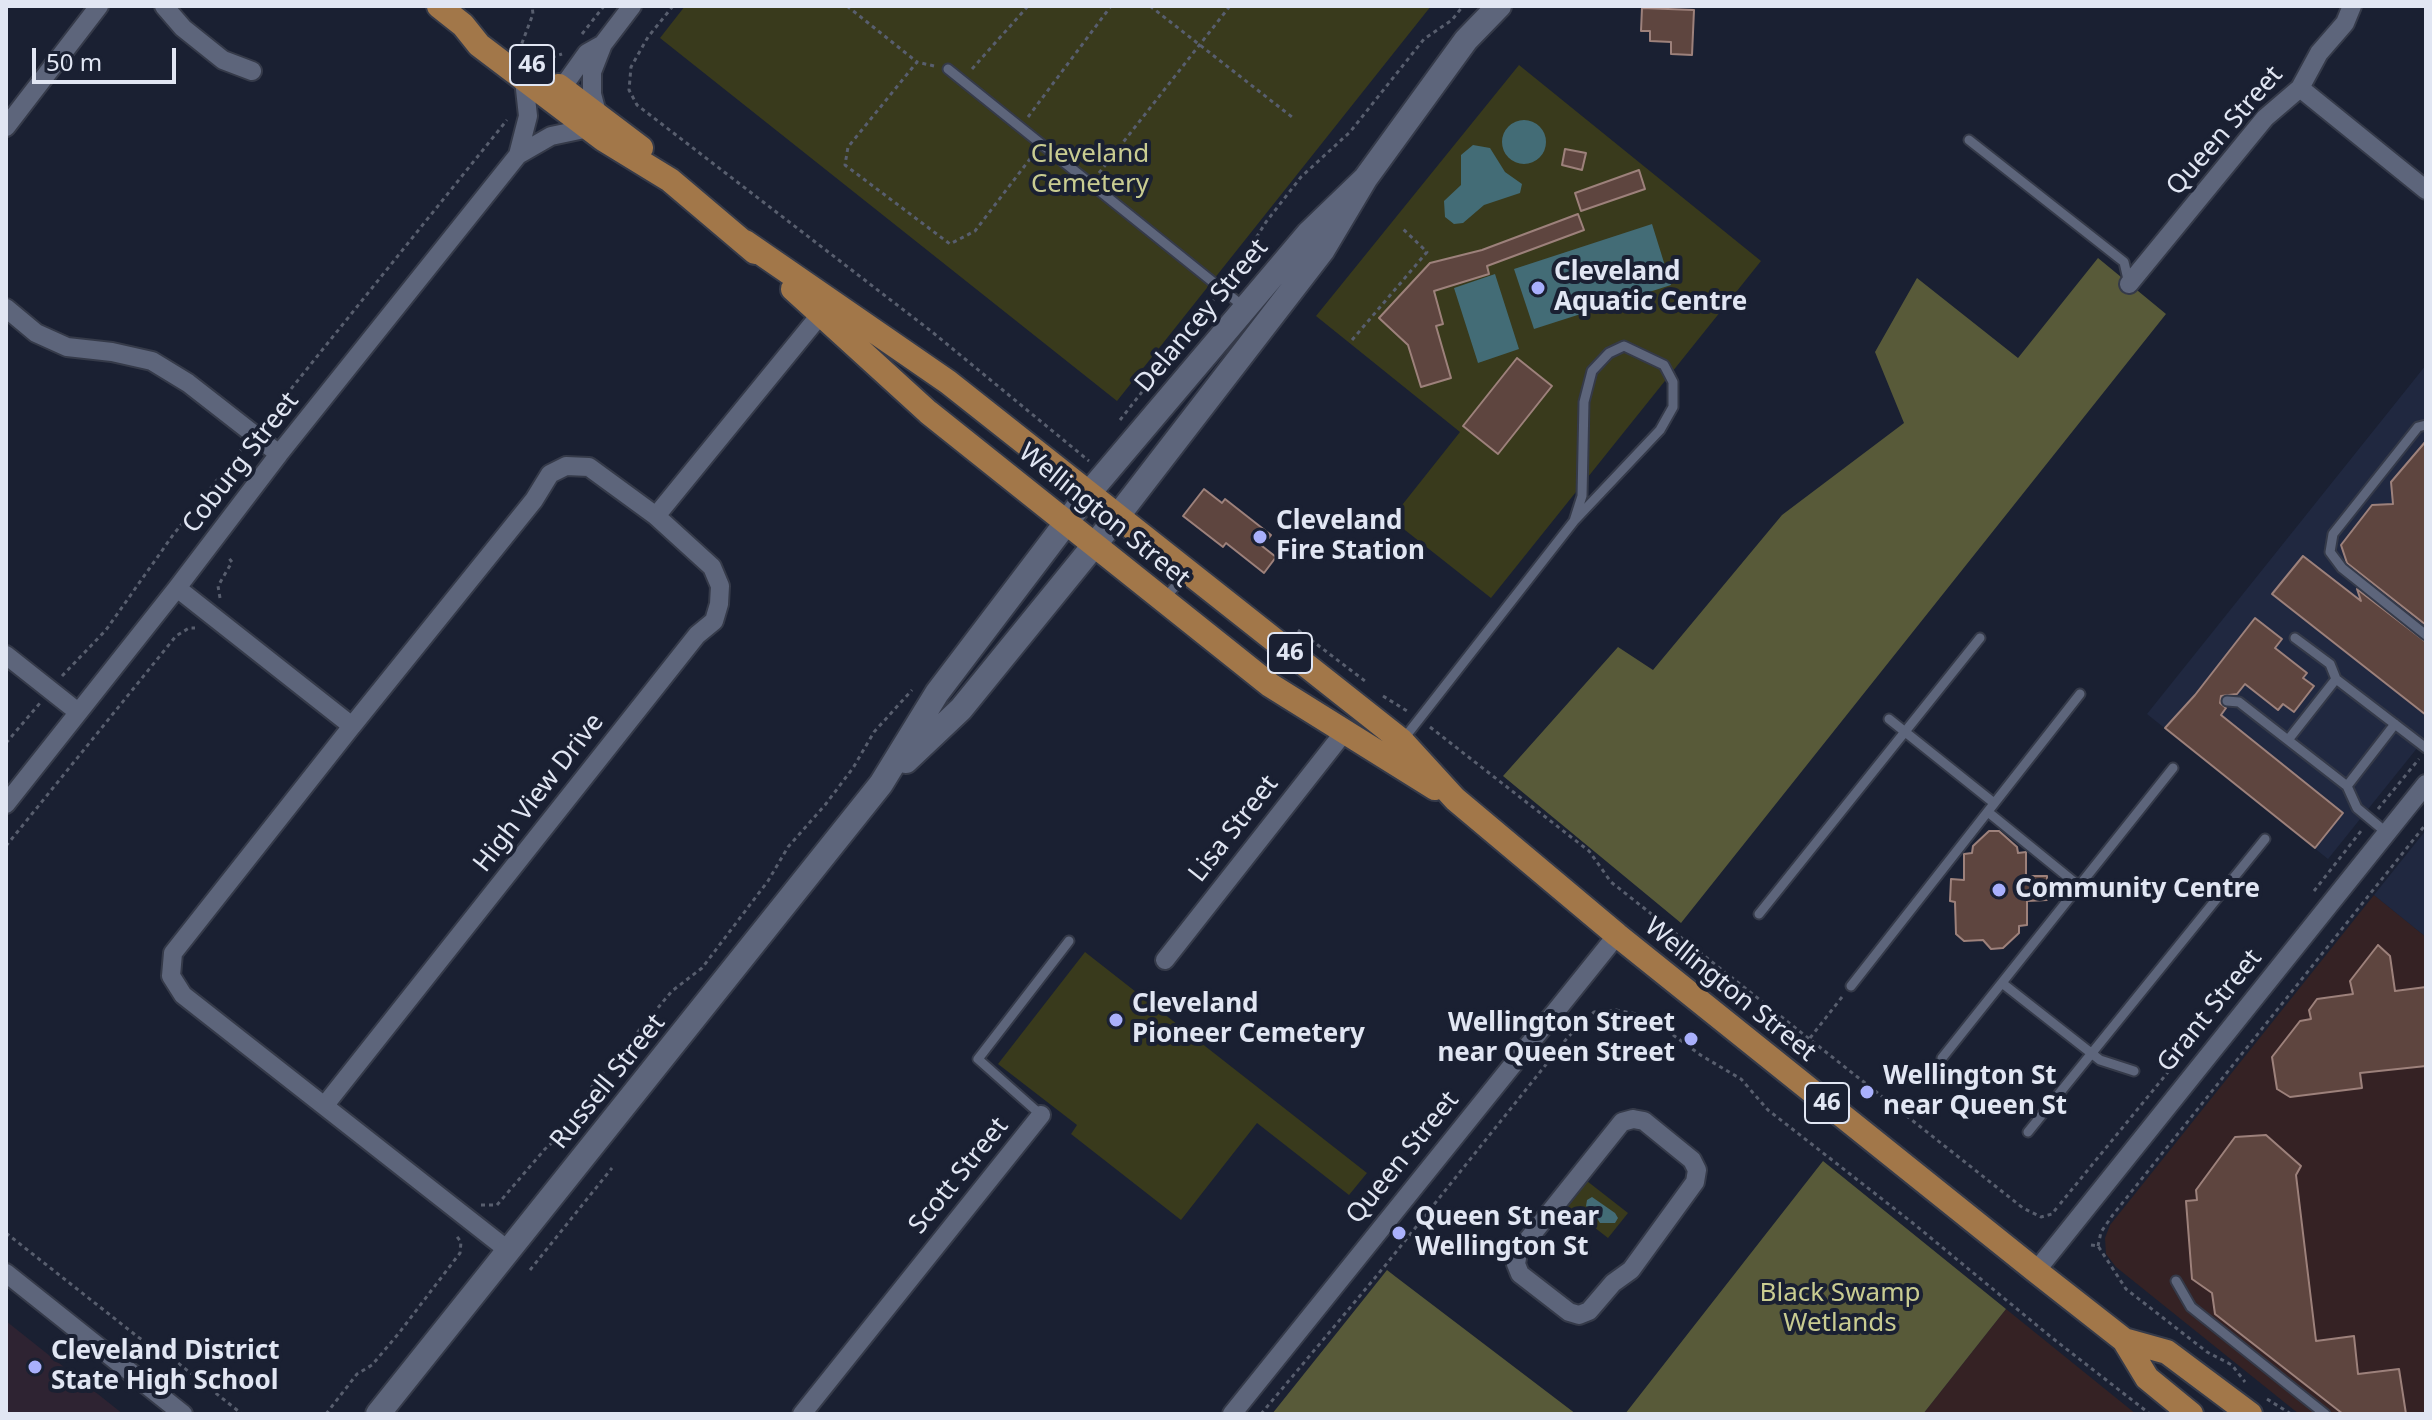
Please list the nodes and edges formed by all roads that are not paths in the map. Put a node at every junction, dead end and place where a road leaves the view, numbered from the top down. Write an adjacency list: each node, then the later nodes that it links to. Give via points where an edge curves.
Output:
1 (99, 6): 15 (street)
2 (164, 6): 10 (street, via 223,60)
3 (439, 6): 7 (main road, Wellington Street / 46)
4 (632, 6): 8 (street)
5 (2352, 6): 12 (street, Queen Street)
6 (1492, 8): 18 (main road, Delancey Street)
7 (463, 25): 11 (main road, Wellington Street / 46, via 479,45); 13 (main road, Wellington Street / 46, via 520,49)
8 (603, 44): 13 (street, via 587,53); 14 (street, via 592,72)
9 (948, 69): 23 (lane)
10 (252, 71)
11 (524, 80): 13 (main road, Wellington Street / 46); 17 (street, Coburg Street, via 528,116)
12 (2300, 88): 19 (street); 21 (street, Queen Street, via 2265,118)
13 (560, 96): 14 (main road, Wellington Street / 46)
14 (593, 121): 17 (street, Coburg Street); 20 (main road, Wellington Street / 46)
15 (6, 127)
16 (1969, 140): 21 (lane, via 2124,262)
17 (518, 155): 29 (street, Coburg Street)
18 (1365, 179): 23 (main road, Delancey Street, via 1308,234); 25 (main road, Delancey Street, via 1322,251)
19 (2426, 190)
20 (745, 242): 24 (main road, Wellington Street / 46); 30 (main road, Wellington Street / 46, via 948,382)
21 (2129, 284)
22 (6, 308): 29 (street, via 36,333 67,347 152,361)
23 (1246, 308): 25 (lane); 26 (main road, Delancey Street)
24 (820, 315): 31 (street); 33 (main road, Wellington Street / 46, via 928,412)
25 (1266, 324): 27 (main road, Delancey Street)
26 (1218, 342): 27 (lane); 30 (main road, Delancey Street)
27 (1238, 359): 32 (main road, Delancey Street)
28 (2426, 425): 39 (lane, via 2418,427 2333,534 2330,552 2342,568)
29 (279, 454): 37 (street, Coburg Street)
30 (1088, 494): 32 (main road, Wellington Street / 46); 33 (main road, Russell Street)
31 (656, 516): 49 (street, High View Drive, via 589,467 566,466 550,474); 74 (street, High View Drive, via 712,567 720,586 714,621 697,635)
32 (1117, 517): 35 (main road, Russell Street); 36 (main road, Wellington Street / 46)
33 (1067, 521): 35 (main road, Wellington Street / 46); 56 (main road, Russell Street, via 937,693)
34 (1574, 521): 34 (lane, via 1660,430 1673,407 1673,382 1664,365 1624,346 1592,371 1584,402 1582,496); 53 (lane)
35 (1095, 543): 38 (main road, Wellington Street / 46); 56 (main road, Russell Street, via 961,709)
36 (1187, 573): 38 (lane); 53 (main road, Wellington Street / 46)
37 (177, 588): 46 (street, Coburg Street); 49 (street)
38 (1164, 599): 50 (main road, Wellington Street / 46, via 1270,685)
39 (2426, 635)
40 (1980, 638): 51 (lane)
41 (2295, 638): 43 (lane, via 2330,664)
42 (6, 655): 46 (street)
43 (2336, 679): 48 (lane); 52 (lane)
44 (2080, 694): 61 (lane)
45 (2227, 701): 52 (lane, via 2239,702)
46 (78, 712): 60 (street, Coburg Street)
47 (1889, 719): 51 (lane)
48 (2395, 724): 54 (lane); 58 (lane)
49 (352, 726): 74 (street, High View Drive, via 173,953 171,976 183,995)
50 (1345, 731): 59 (main road, Wellington Street / 46); 68 (street, Lisa Street)
51 (1906, 731): 61 (lane); 65 (lane)
52 (2288, 740): 58 (lane)
53 (1402, 741): 59 (main road, Wellington Street / 46)
54 (2426, 749)
55 (2173, 768): 64 (lane)
56 (881, 784): 78 (main road, Russell Street)
57 (2426, 784): 62 (street, Grant Street)
58 (2347, 786): 62 (lane, via 2357,808)
59 (1455, 799): 66 (main road, Wellington Street / 46)
60 (6, 804)
61 (1991, 807): 64 (lane); 70 (lane)
62 (2387, 833): 79 (street, Grant Street)
63 (2265, 839): 71 (lane)
64 (2079, 886): 69 (lane)
65 (1759, 914)
66 (1617, 935): 79 (main road, Wellington Street / 46); 87 (street, Queen Street)
67 (1069, 941): 75 (lane, Scott Street, via 978,1059)
68 (1165, 960)
69 (2002, 983): 71 (lane); 72 (lane)
70 (1851, 986)
71 (2091, 1054): 73 (lane); 76 (lane)
72 (1942, 1058)
73 (2134, 1071)
74 (325, 1105): 78 (street, High View Drive)
75 (1041, 1115): 86 (street, Scott Street)
76 (2028, 1132)
77 (1569, 1187): 77 (street, via 1518,1252 1516,1264 1520,1274 1579,1315 1631,1270 1695,1182 1697,1170 1644,1121 1633,1119 1622,1122)
78 (509, 1251): 85 (main road, Russell Street)
79 (2036, 1271): 82 (main road, Wellington Street / 46)
80 (6, 1273): 84 (street)
81 (2176, 1281): 89 (lane, via 2191,1307)
82 (2124, 1340): 83 (main road, Wellington Street / 46, via 2167,1352); 88 (main road, Wellington Street / 46, via 2147,1378)
83 (2255, 1405)
84 (183, 1414)
85 (378, 1414)
86 (802, 1414)
87 (1232, 1414)
88 (2191, 1414)
89 (2325, 1414)

